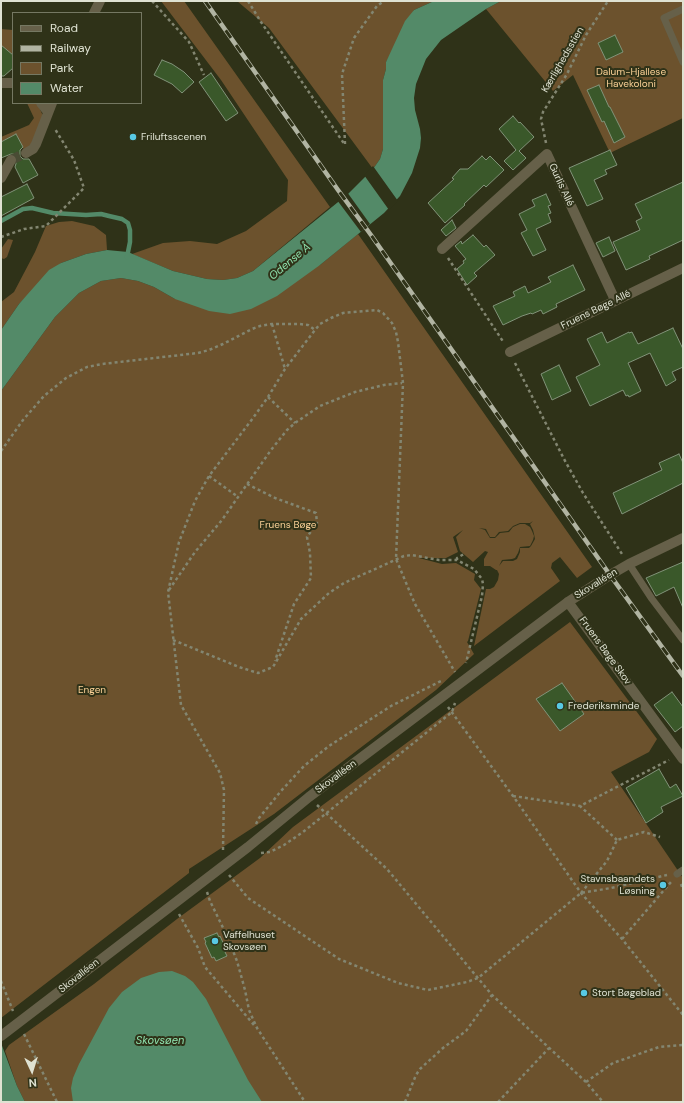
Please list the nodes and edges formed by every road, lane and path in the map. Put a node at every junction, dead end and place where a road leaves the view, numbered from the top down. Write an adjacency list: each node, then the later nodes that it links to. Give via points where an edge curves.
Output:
1 (100, 1): 7 (street)
2 (152, 1): 9 (path, via 189,42)
3 (248, 1): 4 (path, via 345,145 342,74 354,38 377,6)
4 (384, 1)
5 (608, 1): 14 (path, Kærlighedsstien, via 586,35 567,74 542,112)
6 (683, 9): 8 (lane, via 664,18)
7 (94, 12)
8 (683, 62)
9 (204, 75)
10 (12, 83): 11 (street)
11 (1, 84)
12 (50, 107): 13 (street, via 36,144); 17 (path, via 53,125 74,160 84,188 46,226 24,229)
13 (26, 153)
14 (547, 154): 18 (street, Gurlis Allé); 20 (street, Gurlis Allé)
15 (11, 160): 16 (street)
16 (1, 178)
17 (1, 238)
18 (442, 249): 23 (path)
19 (683, 268): 20 (street, Fruens Bøge Allé)
20 (615, 300): 23 (street, Fruens Bøge Allé)
21 (272, 324): 22 (path, via 298,324); 24 (path); 28 (path, via 252,329 198,353 88,367 66,378 44,396)
22 (315, 330): 24 (path); 25 (path, via 320,324 343,313 377,310 383,313 396,332)
23 (510, 352): 36 (path, via 583,493)
24 (284, 369): 26 (path)
25 (402, 383): 27 (path, via 355,392 320,406); 34 (path)
26 (268, 397): 27 (path); 29 (path)
27 (295, 423): 30 (path, via 271,450)
28 (1, 451)
29 (209, 476): 31 (path); 37 (path, via 195,501 179,542)
30 (248, 484): 31 (path); 41 (path, via 275,498 316,513 317,523 307,537 311,578 294,604)
31 (238, 497): 37 (path)
32 (683, 538): 36 (street, Skovalléen)
33 (464, 554): 35 (path)
34 (396, 560): 35 (path, via 412,554 439,560); 41 (path, via 344,583 329,593 301,619); 42 (path, via 415,604)
35 (457, 560): 42 (path, via 474,569 483,584)
36 (629, 564): 38 (street, Skovalléen); 40 (lane)
37 (168, 592): 39 (path)
38 (568, 602): 42 (street, Skovalléen); 45 (street, Fruens Bøge Skov)
39 (173, 640): 41 (path, via 258,673); 54 (path, via 181,705 220,773 224,790)
40 (683, 640)
41 (272, 667)
42 (461, 683): 43 (street, Skovalléen); 44 (path); 50 (path, via 440,681 391,706 330,746 304,766)
43 (441, 697): 44 (path); 47 (street, Skovalléen)
44 (452, 712): 46 (path); 49 (path)
45 (681, 756): 48 (path)
46 (513, 796): 48 (path); 57 (path)
47 (309, 798): 49 (path); 53 (street, Skovalléen)
48 (580, 806): 52 (path)
49 (327, 814): 53 (path, via 270,852 260,853); 60 (path, via 387,869)
50 (254, 827)
51 (660, 837): 52 (path, via 644,832)
52 (617, 840): 57 (path, via 606,861)
53 (248, 847): 54 (street, Skovalléen)
54 (223, 866): 56 (street, Skovalléen); 60 (path, via 248,898 339,959 398,983 428,990)
55 (680, 872): 57 (path); 59 (path)
56 (204, 881): 58 (street, Skovalléen); 65 (path, via 210,901 237,961 249,1010)
57 (581, 893): 59 (path); 60 (path)
58 (173, 904): 64 (street, Skovalléen); 65 (path, via 206,967)
59 (622, 939): 63 (path)
60 (478, 978): 62 (path)
61 (1, 981): 64 (path)
62 (492, 995): 68 (path); 72 (path, via 466,1031 420,1069)
63 (683, 1015)
64 (18, 1023): 66 (street, Skovalléen); 70 (path)
65 (257, 1028): 71 (path)
66 (1, 1036)
67 (683, 1045): 69 (path, via 659,1046 613,1063)
68 (549, 1048): 69 (path); 73 (path)
69 (586, 1082): 74 (path)
70 (56, 1102)
71 (305, 1102)
72 (405, 1102)
73 (498, 1102)
74 (602, 1102)

